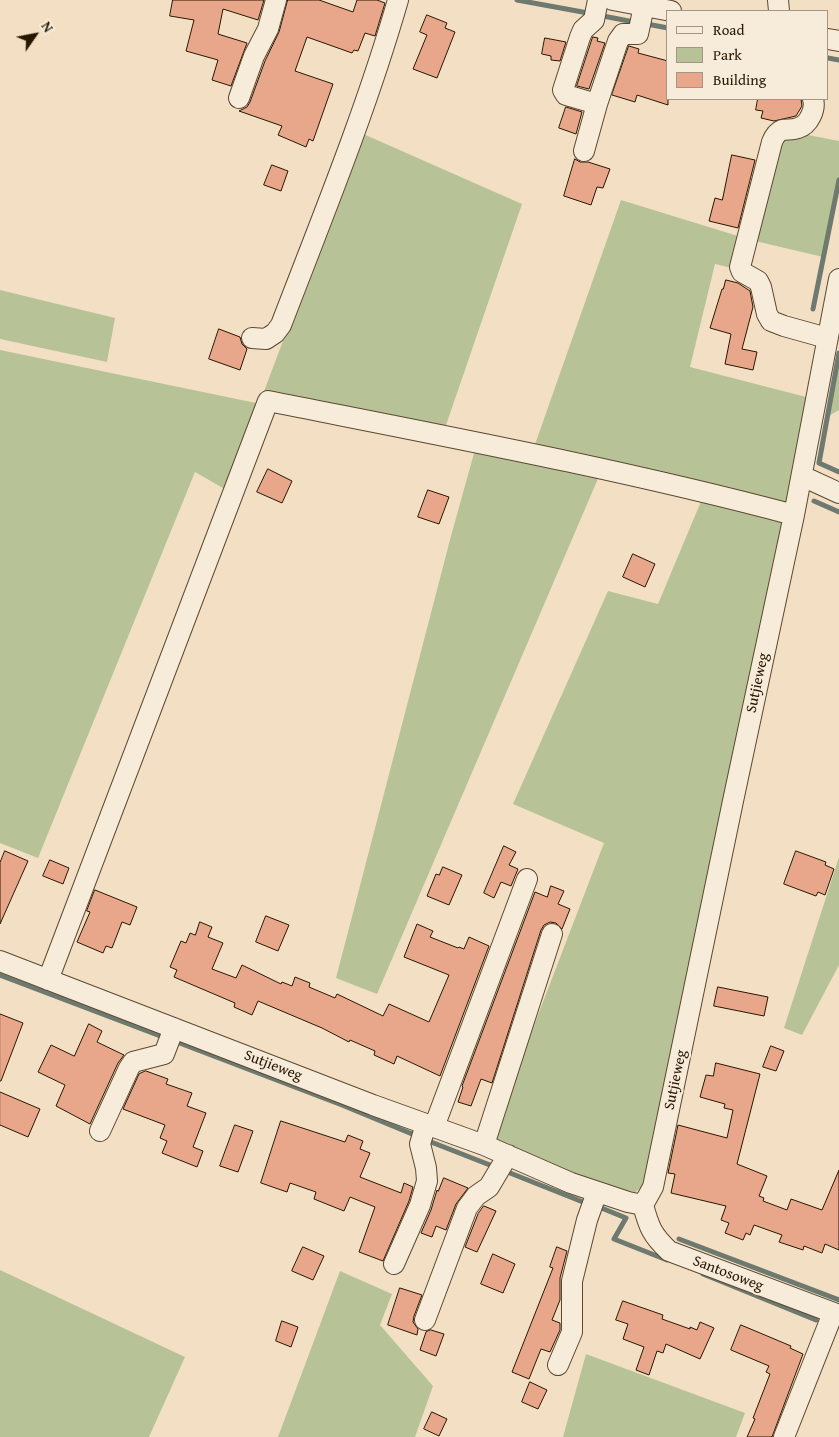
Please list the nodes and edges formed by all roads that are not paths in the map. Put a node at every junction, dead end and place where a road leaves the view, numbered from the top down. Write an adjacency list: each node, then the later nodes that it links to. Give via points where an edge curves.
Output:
1 (276, 0): 7 (street, via 268,29)
2 (398, 0): 12 (street, via 367,97 281,325 266,340)
3 (598, 0): 9 (street, via 594,20 583,30 563,90 566,95)
4 (613, 0): 5 (street)
5 (644, 6): 6 (street); 9 (street, via 638,34 623,34 619,38)
6 (666, 10)
7 (239, 98)
8 (813, 100): 13 (street, via 815,105 809,119 801,127 782,130 772,142 740,267 742,272 758,281 771,321)
9 (596, 104): 10 (street)
10 (584, 151)
11 (839, 279): 13 (street, Sutjieweg)
12 (252, 338)
13 (828, 338): 14 (street, Sutjieweg)
14 (802, 476): 15 (street); 16 (street, Sutjieweg)
15 (839, 493)
16 (794, 515): 20 (street, via 691,488 268,401); 27 (street, Sutjieweg, via 653,1187)
17 (527, 879): 22 (street)
18 (552, 934): 24 (street)
19 (0, 961): 20 (street, Sutjieweg)
20 (48, 980): 21 (street, Sutjieweg)
21 (174, 1028): 22 (street, Sutjieweg); 23 (street, via 164,1054 133,1062)
22 (430, 1126): 24 (street, Sutjieweg); 28 (street, via 420,1144 427,1181)
23 (100, 1130)
24 (484, 1145): 25 (street, Sutjieweg)
25 (508, 1155): 26 (street, Sutjieweg); 30 (street, via 489,1187 467,1208)
26 (597, 1192): 27 (street, Sutjieweg); 31 (street, via 572,1281 572,1332)
27 (643, 1205): 29 (street, Santosoweg, via 655,1237 669,1251)
28 (394, 1264)
29 (836, 1314): 32 (street)
30 (425, 1320)
31 (558, 1366)
32 (784, 1437)

